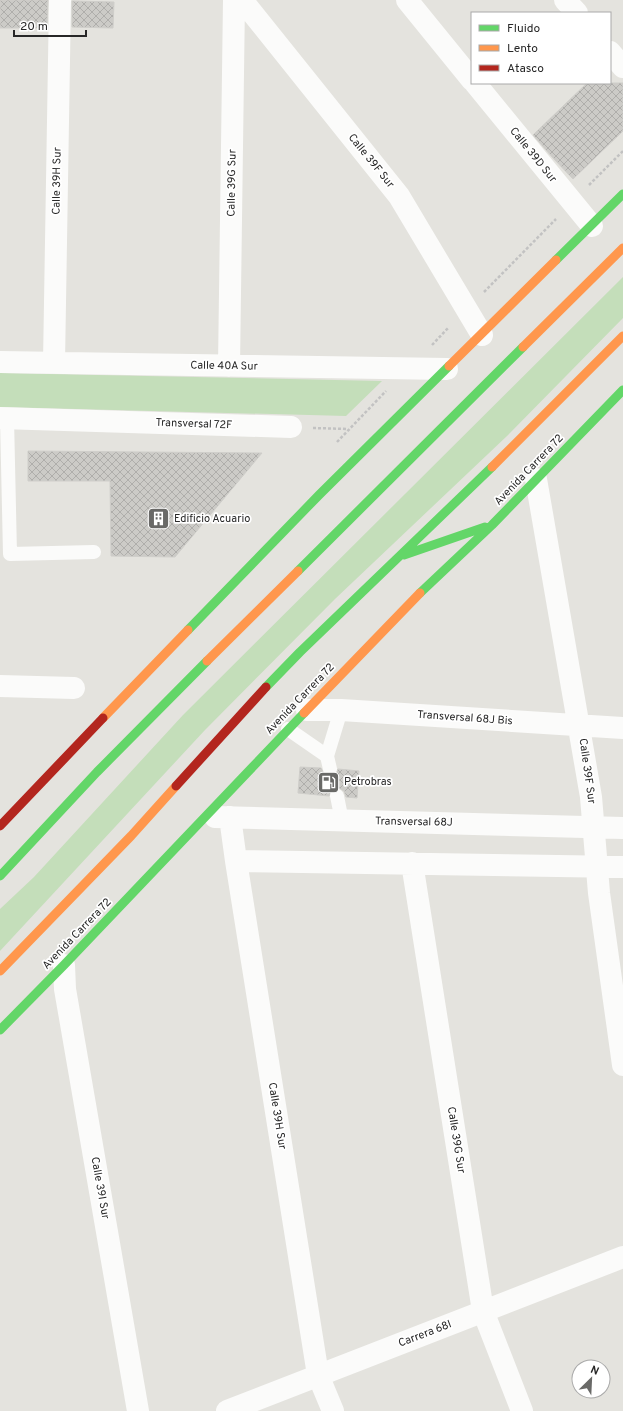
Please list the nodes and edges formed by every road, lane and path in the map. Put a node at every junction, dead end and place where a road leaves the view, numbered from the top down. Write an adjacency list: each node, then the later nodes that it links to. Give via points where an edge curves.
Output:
1 (60, 0): 17 (street, Calle 39H Sur)
2 (234, 0): 18 (street, Calle 39G Sur)
3 (242, 0): 14 (street, Calle 39F Sur, via 399,196)
4 (407, 0): 9 (street)
5 (566, 0): 6 (street)
6 (576, 12)
7 (611, 53): 8 (street)
8 (623, 67)
9 (471, 79)
10 (476, 84): 12 (street, Calle 39D Sur)
11 (623, 194): 12 (highway)
12 (592, 226): 14 (highway)
13 (623, 248): 47 (highway, via 187,681)
14 (482, 335): 19 (highway)
15 (623, 336): 28 (highway, via 493,466)
16 (0, 362): 17 (street, Calle 40A Sur)
17 (54, 363): 18 (street, Calle 40A Sur)
18 (229, 366): 19 (street, Calle 40A Sur)
19 (447, 369): 24 (highway)
20 (623, 390): 21 (highway, Avenida Carrera 72)
21 (614, 408): 25 (highway, Avenida Carrera 72)
22 (3, 418): 23 (street, Transversal 72F); 27 (lane, via 10,554)
23 (291, 427): 24 (path, via 349,430)
24 (387, 428): 40 (highway)
25 (536, 479): 26 (highway, Avenida Carrera 72); 33 (street, Calle 39F Sur)
26 (492, 525): 28 (highway); 31 (highway, Avenida Carrera 72, via 428,585)
27 (94, 552)
28 (397, 557): 49 (highway, via 300,652 131,836)
29 (0, 686): 30 (street)
30 (74, 688)
31 (307, 710): 32 (street, Transversal 68J Bis); 35 (highway, Avenida Carrera 72)
32 (341, 710): 33 (street, Transversal 68J Bis); 35 (lane, via 329,762)
33 (580, 725): 34 (street, Transversal 68J Bis); 41 (street, Calle 39F Sur)
34 (623, 728)
35 (288, 729): 37 (highway, Avenida Carrera 72)
36 (337, 796): 39 (lane)
37 (204, 817): 38 (street, Transversal 68J); 48 (highway, Avenida Carrera 72)
38 (230, 817): 39 (street, Transversal 68J); 43 (street, Calle 39H Sur)
39 (342, 821): 41 (street, Transversal 68J)
40 (0, 826)
41 (594, 827): 42 (street, Transversal 68J); 45 (street, Calle 39F Sur)
42 (623, 828)
43 (236, 861): 44 (street); 54 (street, Calle 39H Sur)
44 (412, 863): 45 (street); 53 (street, Calle 39G Sur)
45 (597, 866): 46 (street); 51 (street, Calle 39F Sur)
46 (623, 867)
47 (0, 876)
48 (64, 965): 50 (highway, Avenida Carrera 72); 56 (street, Calle 39I Sur, via 65,989)
49 (0, 971)
50 (0, 1030)
51 (623, 1065)
52 (623, 1257): 53 (street, Carrera 68I)
53 (483, 1311): 54 (street, Carrera 68I); 58 (street, Calle 39G Sur)
54 (318, 1375): 55 (street, Carrera 68I); 57 (street, Calle 39H Sur)
55 (238, 1409)
56 (138, 1411)
57 (333, 1411)
58 (522, 1411)

